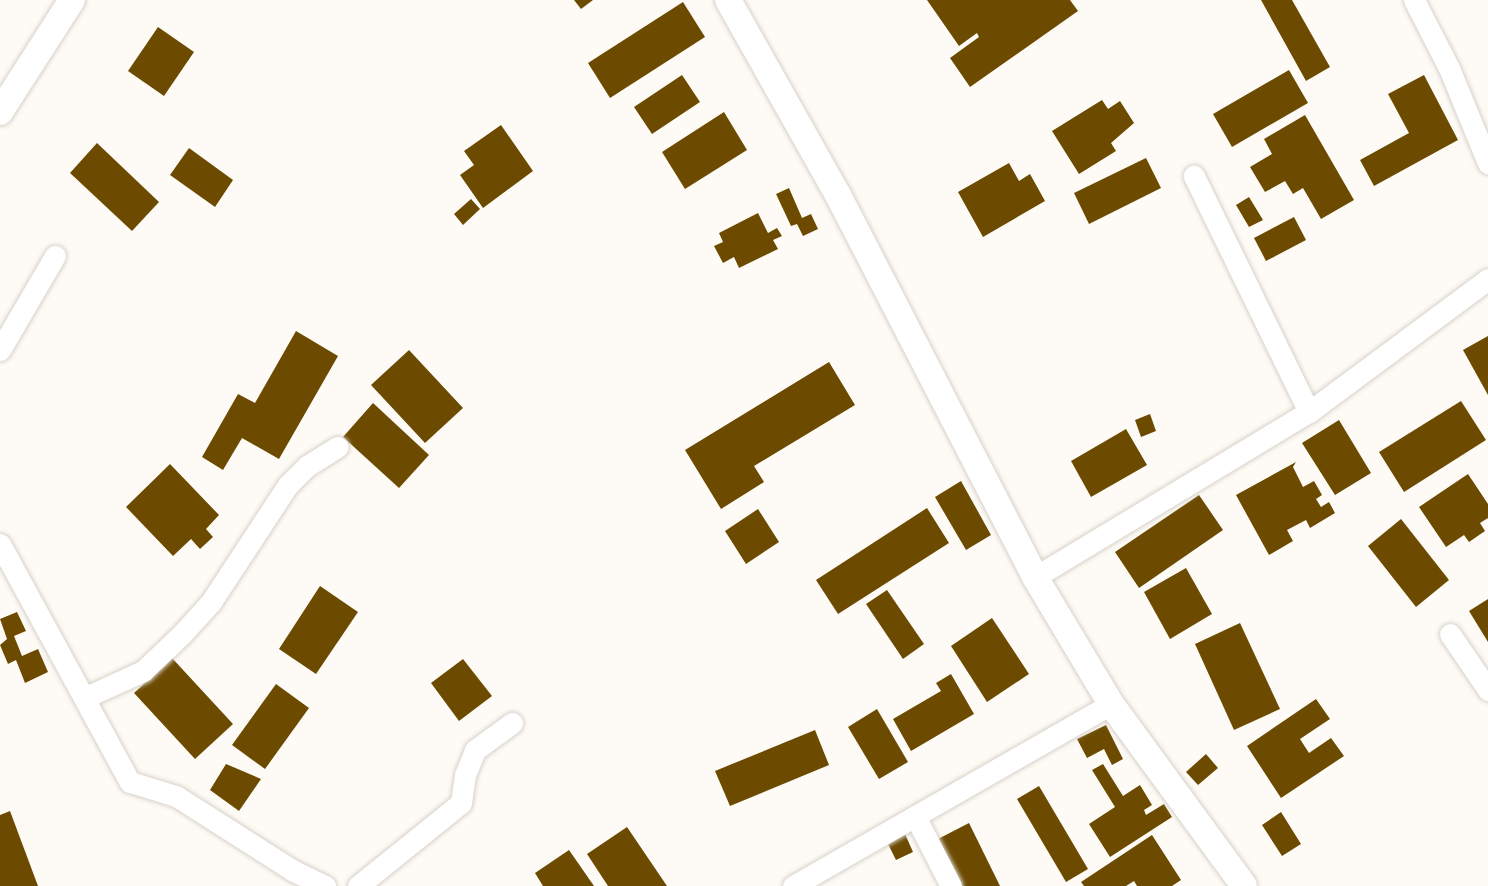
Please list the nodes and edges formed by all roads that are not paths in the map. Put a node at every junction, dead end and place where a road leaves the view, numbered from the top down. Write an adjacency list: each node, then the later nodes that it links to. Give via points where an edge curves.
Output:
1 (72, 0): 4 (street)
2 (728, 0): 13 (street, via 838,195)
3 (1414, 0): 5 (street, via 1449,68)
4 (0, 112)
5 (1488, 163)
6 (1194, 177): 10 (street)
7 (55, 256): 9 (street)
8 (1488, 279): 10 (street)
9 (0, 350)
10 (1309, 412): 13 (street)
11 (337, 447): 16 (street, via 307,466 288,485 210,602 182,633 142,671)
12 (0, 543): 16 (street)
13 (1035, 577): 17 (street)
14 (1450, 634): 15 (street)
15 (1488, 690)
16 (86, 697): 20 (street, via 130,782 176,796 292,870)
17 (1111, 704): 19 (street); 24 (street)
18 (512, 723): 21 (street, via 476,750 465,775 461,803)
19 (915, 816): 22 (street); 23 (street)
20 (326, 886)
21 (358, 886)
22 (793, 886)
23 (951, 886)
24 (1244, 886)

